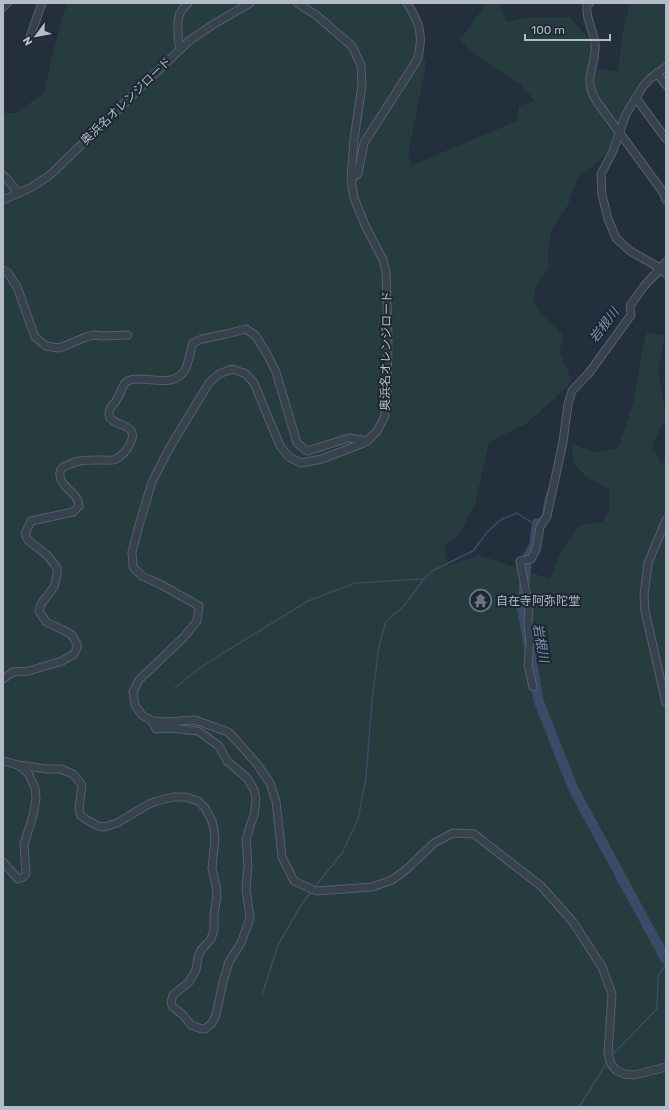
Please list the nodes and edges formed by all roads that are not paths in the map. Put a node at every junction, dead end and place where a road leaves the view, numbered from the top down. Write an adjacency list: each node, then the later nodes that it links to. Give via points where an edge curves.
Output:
1 (7, 3): 8 (street)
2 (42, 3): 9 (street)
3 (188, 3): 10 (street, via 178,17)
4 (250, 3): 10 (street, 奥浜名オレンジロード)
5 (297, 3): 18 (street, 奥浜名オレンジロード, via 316,15 352,46 361,65 362,86)
6 (407, 3): 18 (street, via 418,24 420,48 417,60 364,142 358,174)
7 (590, 3): 15 (street, via 587,5 587,16 595,44 589,82 591,93)
8 (3, 7)
9 (30, 37)
10 (180, 48): 20 (street, 奥浜名オレンジロード, via 50,174)
11 (666, 67): 12 (street)
12 (657, 73): 13 (street); 14 (street)
13 (666, 85)
14 (636, 98): 15 (street, via 626,114); 16 (street)
15 (619, 133): 19 (street); 25 (street, via 601,174 602,195 608,218 616,238 630,251)
16 (666, 139)
17 (3, 175): 20 (street)
18 (350, 179): 27 (street, 奥浜名オレンジロード, via 354,198 383,260 386,272 387,404 384,418 377,431)
19 (664, 191): 22 (street)
20 (18, 194): 21 (street, 奥浜名オレンジロード)
21 (3, 200)
22 (666, 200)
23 (666, 262): 25 (street)
24 (3, 270): 26 (street, via 17,287 35,337 46,346 59,348 94,335)
25 (663, 271): 30 (street, via 644,286 630,306 631,315 589,373 572,391 547,516 540,526 536,550 531,559 520,561 529,608 528,665)
26 (128, 335)
27 (367, 441): 29 (street, via 348,438 307,451 297,443 276,372 256,336 246,329 193,343 185,369 172,380 134,379 126,382 109,413 110,418 129,428 133,433 130,446 124,454 114,460 83,460 72,462 62,468 60,479 75,496 79,506 73,512 31,521 25,534 57,568 54,587 41,604 39,611 46,622 72,635 77,648 74,654 62,661 29,672 13,672); 32 (street, 奥浜名オレンジロード, via 322,459 301,463 289,456 280,446 254,383 246,374 232,369 219,374 210,383 170,447 152,482 132,552 132,567 142,576 198,606 197,621 184,638 139,680 133,692 135,705 142,715)
28 (666, 520): 31 (street, via 648,563 644,596 645,611)
29 (3, 679)
30 (533, 687)
31 (666, 703)
32 (152, 721): 34 (street, via 156,729 198,732 219,746 227,761 247,778 256,799 254,816 246,840 246,888 250,918 241,943 229,962 216,1015 205,1029 191,1025 171,1002 173,995 189,982 196,970 198,957 211,939 214,930 217,896 212,868 214,834 212,821 205,808 198,801 186,797 173,797 149,804 117,823 98,826 81,816 79,809 82,785 73,774 60,769); 36 (street, via 195,720 228,732 236,740 270,783 276,801 282,857 294,881 316,891 372,887 392,880 434,843 453,833 474,834 541,886 573,922 602,967 612,994 608,1054 611,1064 624,1074 635,1075)
33 (3, 761): 34 (street)
34 (18, 765): 35 (street, via 28,773 35,788 36,798 24,844 25,876 18,879)
35 (3, 862)
36 (666, 1067)

